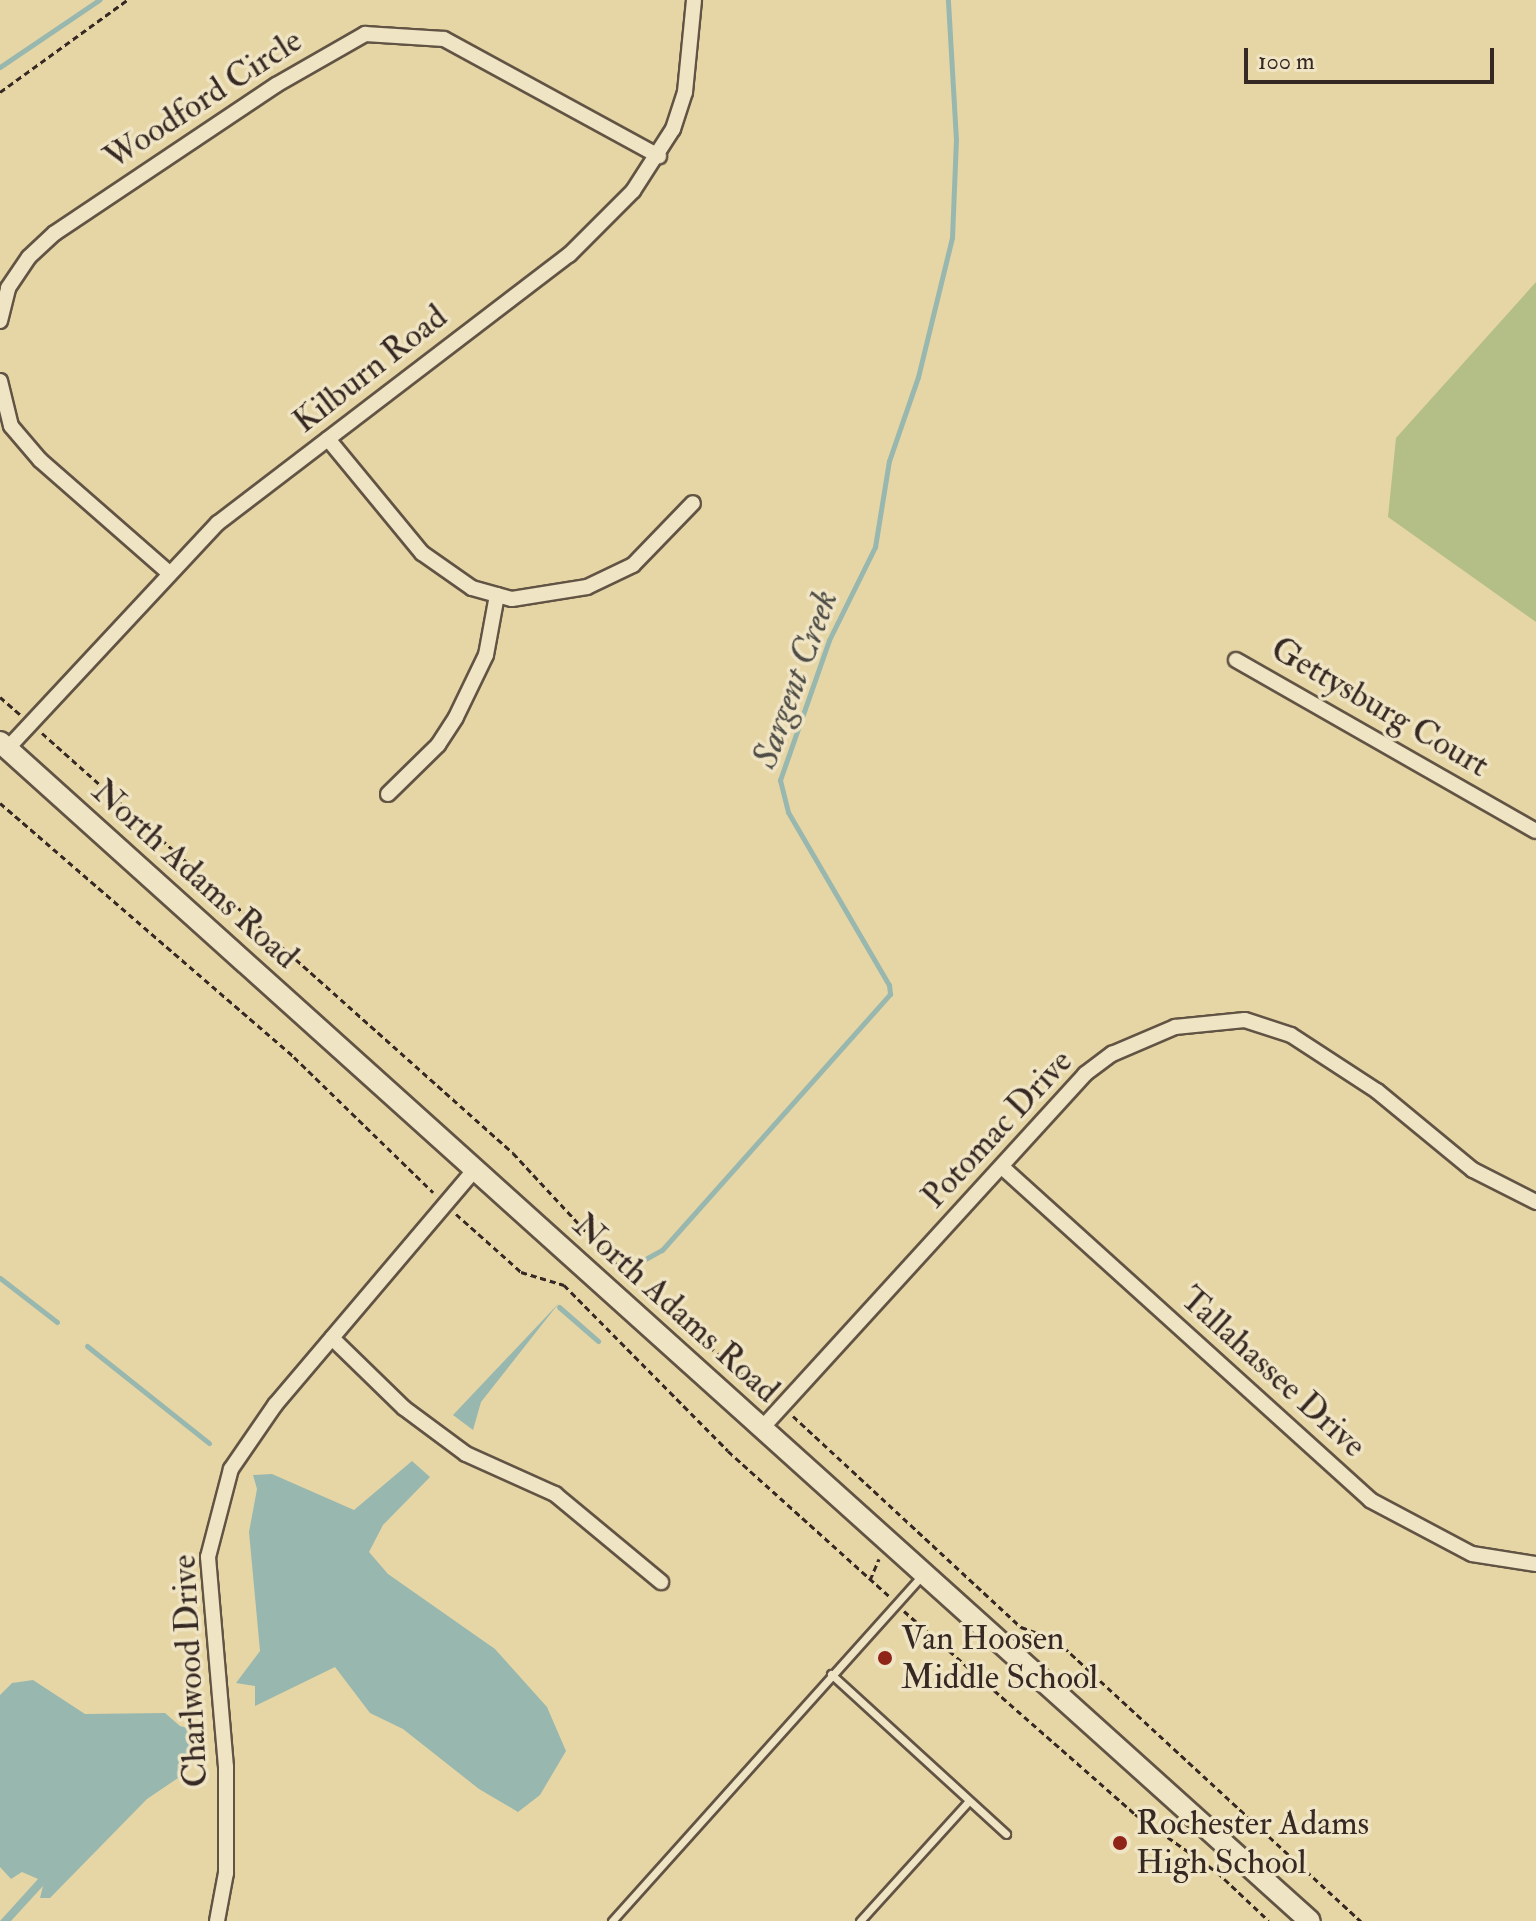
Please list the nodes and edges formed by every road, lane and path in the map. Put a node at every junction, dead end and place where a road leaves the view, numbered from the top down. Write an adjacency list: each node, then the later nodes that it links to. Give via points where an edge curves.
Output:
1 (127, 0): 3 (path)
2 (694, 0): 4 (street, Kilburn Road, via 685,92)
3 (0, 92)
4 (659, 156): 5 (street, Woodford Circle, via 444,39 365,34 276,85 55,233 29,257 8,288); 7 (street, Kilburn Road, via 633,191 569,255)
5 (0, 321)
6 (0, 381): 9 (street, via 11,426 40,460)
7 (328, 439): 9 (street, Kilburn Road, via 218,523); 10 (street, via 422,553 472,588)
8 (693, 503): 10 (street, via 633,565 587,587 512,599)
9 (169, 573): 15 (street, Kilburn Road)
10 (497, 595): 16 (street, via 486,655 456,717 438,745)
11 (1236, 660): 18 (street, Gettysburg Court)
12 (0, 697): 13 (path)
13 (19, 714)
14 (42, 732): 25 (path, via 513,1153 633,1282)
15 (4, 745): 20 (main road, North Adams Road)
16 (388, 794)
17 (0, 803): 21 (path, via 286,1049)
18 (1536, 831)
19 (1002, 1167): 22 (street, Potomac Drive, via 1085,1074 1112,1054 1175,1027 1245,1020 1329,1055 1473,1170); 27 (street, Potomac Drive); 29 (street, Tallahassee Drive, via 1370,1500 1472,1554)
20 (474, 1170): 24 (street, Charlwood Drive); 27 (main road, North Adams Road)
21 (435, 1194)
22 (1536, 1202)
23 (454, 1212): 31 (path, via 521,1272 564,1285 728,1451)
24 (332, 1338): 32 (street, via 404,1408 466,1454 555,1494); 38 (street, Charlwood Drive, via 248,1439 217,1511 208,1557 227,1810 226,1873)
25 (762, 1391)
26 (796, 1419): 43 (path, via 1021,1627 1056,1640)
27 (762, 1428): 30 (main road, North Adams Road)
28 (877, 1562): 31 (path)
29 (1536, 1564)
30 (924, 1574): 35 (lane); 42 (main road, North Adams Road)
31 (870, 1580): 33 (path)
32 (661, 1582)
33 (883, 1590)
34 (908, 1615): 41 (path, via 1135,1814 1209,1866)
35 (831, 1674): 36 (lane); 39 (lane)
36 (969, 1801): 37 (lane); 40 (lane)
37 (1006, 1834)
38 (217, 1921)
39 (612, 1921)
40 (860, 1921)
41 (1269, 1921)
42 (1310, 1921)
43 (1361, 1921)

